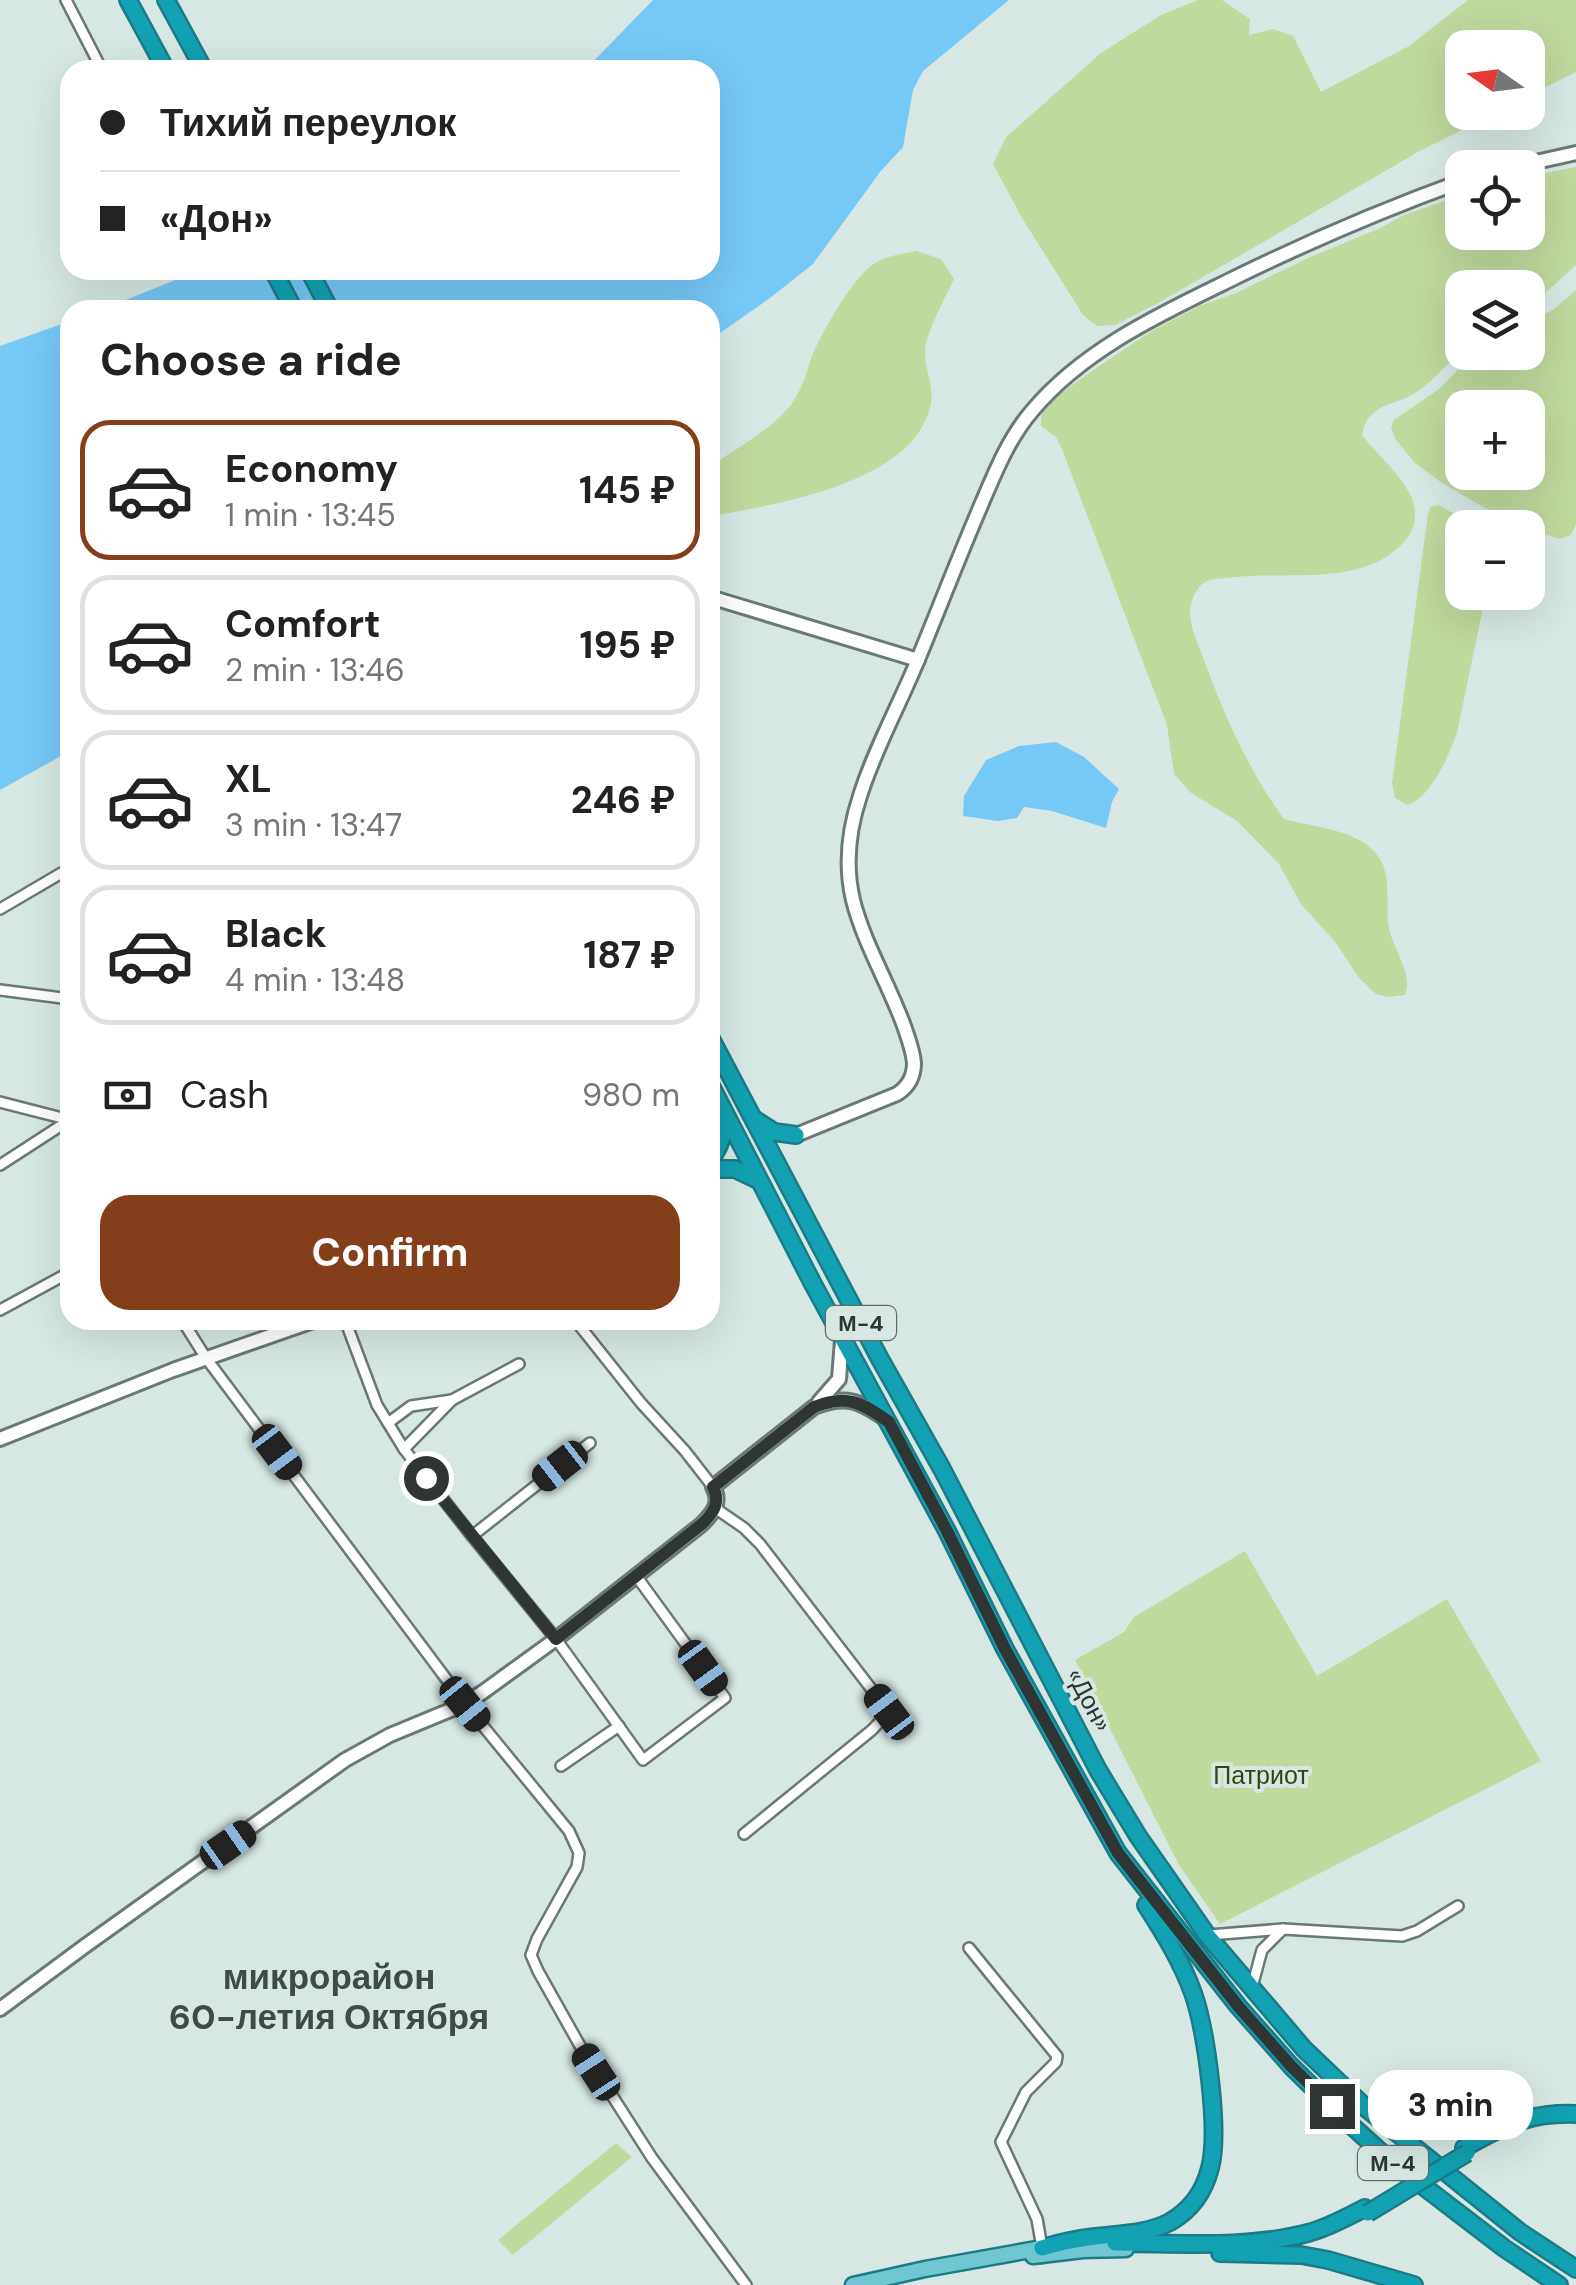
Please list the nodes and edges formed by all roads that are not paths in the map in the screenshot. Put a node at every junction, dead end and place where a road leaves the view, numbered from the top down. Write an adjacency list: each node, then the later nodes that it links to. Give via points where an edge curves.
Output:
1 (66, 0): 4 (street)
2 (128, 0): 5 (highway)
3 (166, 0): 6 (highway)
4 (97, 60)
5 (161, 60)
6 (199, 60)
7 (1576, 153): 8 (main road)
8 (1545, 160)
9 (1445, 188): 11 (main road, via 1171,308 1073,370 1008,444)
10 (720, 601): 11 (main road)
11 (918, 660): 23 (main road, via 858,799 848,864 854,906 899,1011 914,1067 897,1094)
12 (60, 874): 13 (street)
13 (0, 909)
14 (0, 990): 15 (street)
15 (60, 998)
16 (720, 1057): 20 (highway, «Дон» / М-4)
17 (0, 1102): 21 (street)
18 (720, 1103): 19 (highway, «Дон» / М-4)
19 (722, 1107): 24 (highway); 28 (highway, «Дон» / М-4)
20 (750, 1116): 23 (highway, via 774,1132); 27 (highway, «Дон» / М-4)
21 (60, 1119)
22 (60, 1128): 25 (street)
23 (796, 1135): 27 (highway, via 782,1152)
24 (720, 1146)
25 (0, 1165)
26 (720, 1168): 28 (highway)
27 (782, 1175): 58 (highway, «Дон» / М-4, via 1098,1770)
28 (761, 1183): 36 (highway, «Дон» / М-4)
29 (60, 1277): 30 (street)
30 (0, 1310)
31 (188, 1330): 37 (street)
32 (192, 1330): 37 (street)
33 (287, 1330): 38 (main road)
34 (349, 1330): 42 (street)
35 (583, 1330): 47 (street)
36 (842, 1335): 41 (main road, via 839,1379); 43 (highway, «Дон» / М-4)
37 (193, 1338): 38 (street)
38 (206, 1358): 44 (main road); 51 (street)
39 (520, 1364): 40 (street)
40 (452, 1400): 42 (street, via 411,1406); 46 (street)
41 (814, 1407): 43 (main road, via 851,1400); 47 (main road)
42 (388, 1422): 46 (street)
43 (889, 1422): 55 (highway, «Дон» / М-4)
44 (0, 1439)
45 (590, 1443): 48 (street)
46 (404, 1449): 48 (street)
47 (715, 1498): 49 (main road, via 702,1524); 54 (street, via 760,1544 889,1712)
48 (472, 1536): 50 (street)
49 (637, 1576): 50 (main road); 52 (street, via 725,1698 644,1760)
50 (556, 1639): 51 (main road); 52 (street)
51 (465, 1704): 61 (main road, via 344,1760); 67 (street, via 566,1826 579,1854 537,1940 532,1956 538,1971 652,2158)
52 (619, 1726): 53 (street)
53 (561, 1766)
54 (744, 1834)
55 (1118, 1853): 65 (highway, via 1173,1949 1201,2018 1212,2165 1198,2197 1169,2222); 70 (highway, «Дон» / М-4, via 1238,2006 1352,2126)
56 (1458, 1906): 57 (street, via 1402,1936)
57 (1282, 1930): 58 (street); 60 (street, via 1262,1950)
58 (1207, 1935): 60 (highway, «Дон» / М-4)
59 (969, 1948): 65 (street, via 1057,2056 1026,2092 1001,2142 1037,2218)
60 (1252, 1990): 66 (highway, «Дон» / М-4, via 1367,2109)
61 (0, 2010)
62 (1576, 2118): 63 (highway, bridge, via 1537,2116 1495,2130)
63 (1366, 2210): 64 (highway, via 1312,2240); 65 (highway, via 1275,2240 1114,2243)
64 (1166, 2249): 65 (main road); 69 (highway, via 1301,2255)
65 (1042, 2252): 68 (main road)
66 (1576, 2269)
67 (746, 2285)
68 (853, 2285)
69 (1414, 2285)
70 (1559, 2285)

